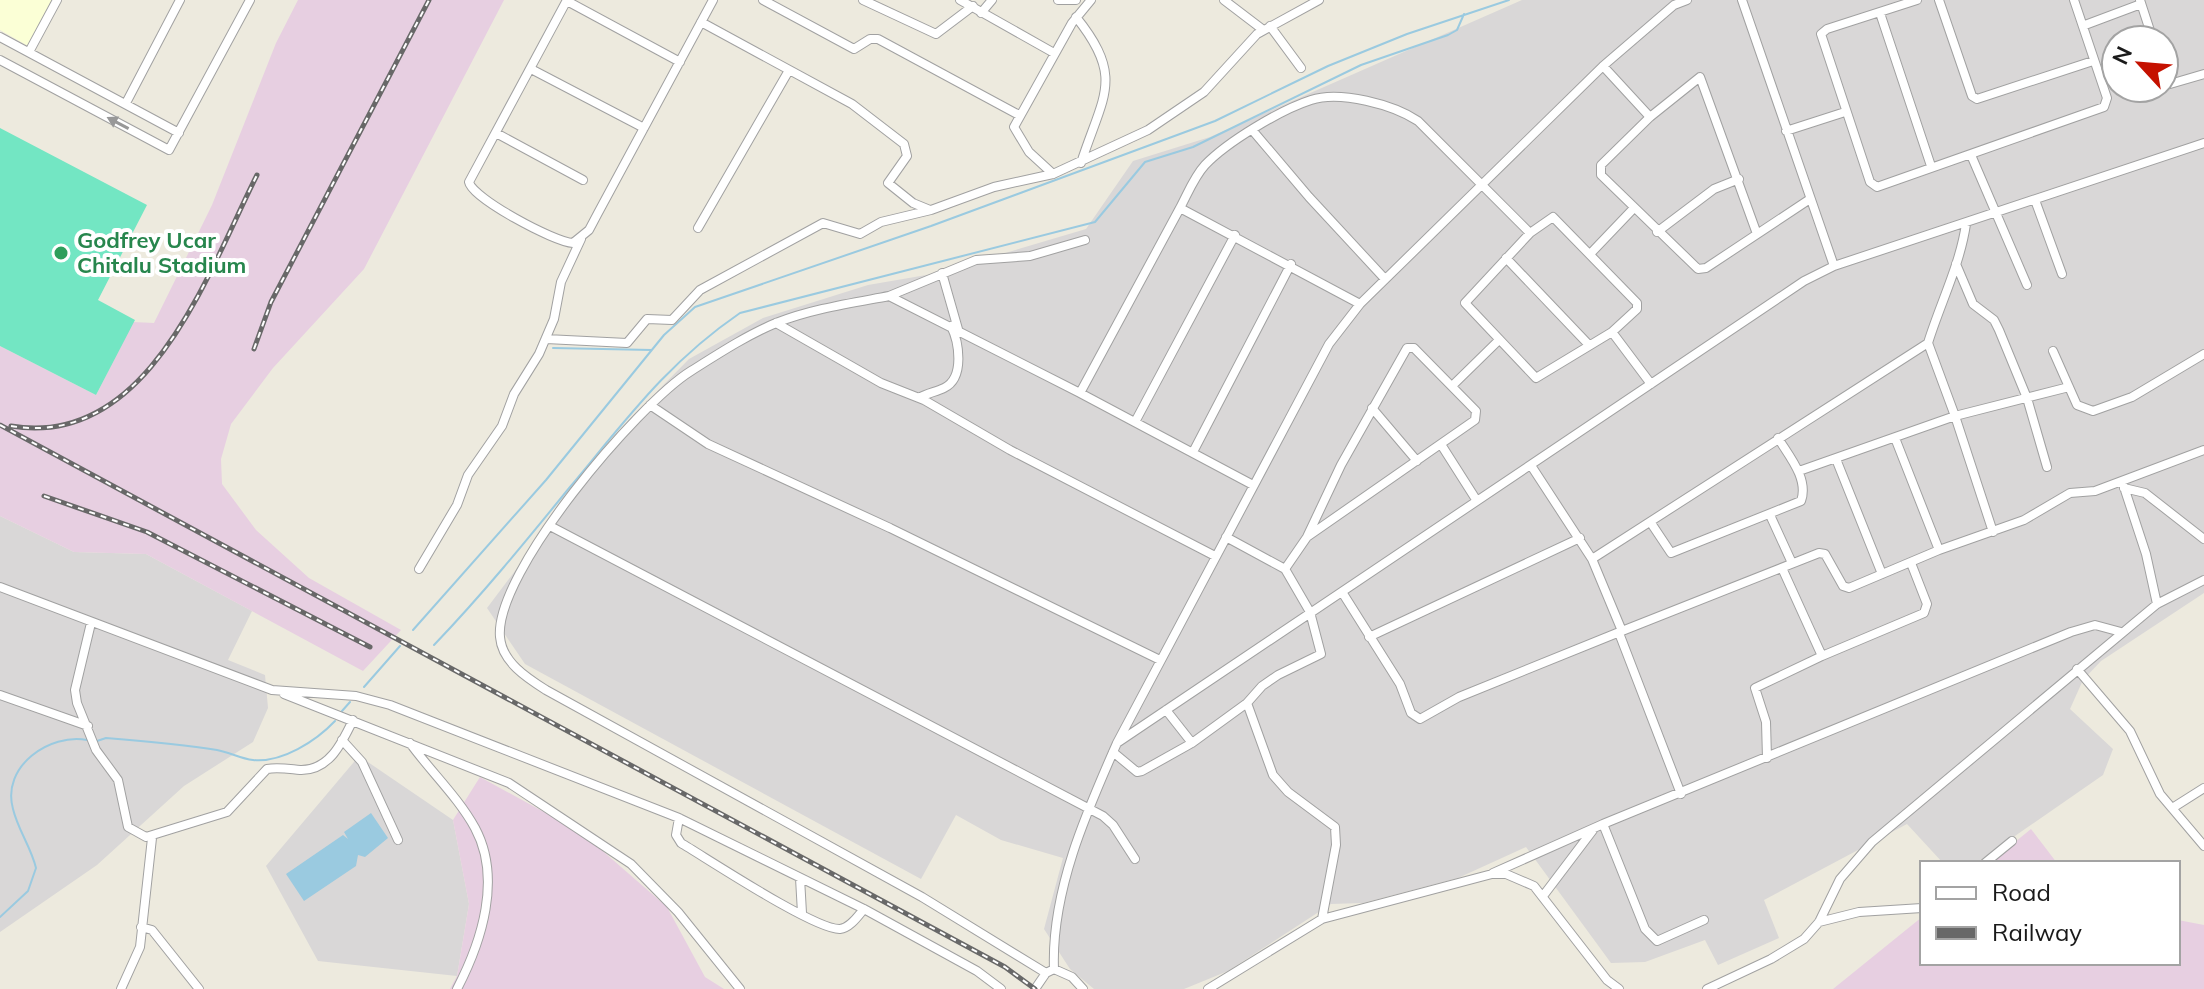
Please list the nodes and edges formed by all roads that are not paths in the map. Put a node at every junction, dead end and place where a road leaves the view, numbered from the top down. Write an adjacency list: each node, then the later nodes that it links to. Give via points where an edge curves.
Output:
1 (57, 0): 30 (street)
2 (180, 0): 41 (street)
3 (250, 0): 48 (street)
4 (567, 0): 34 (street); 37 (street)
5 (713, 0): 25 (street)
6 (763, 0): 43 (street, via 854,49 878,39)
7 (863, 0): 19 (street, via 936,34)
8 (992, 0): 22 (street)
9 (1058, 0): 10 (street)
10 (1076, 0)
11 (1091, 0): 24 (street)
12 (1224, 0): 28 (street)
13 (1319, 0): 28 (street)
14 (1687, 0): 20 (street)
15 (1742, 0): 47 (street)
16 (1917, 0): 23 (street)
17 (1939, 0): 33 (street, via 1977,99)
18 (2074, 0): 27 (street)
19 (966, 2): 22 (street)
20 (1673, 2): 35 (street)
21 (2140, 2): 26 (street); 27 (street)
22 (981, 13): 31 (street)
23 (1880, 13): 42 (street, via 1821,34); 53 (street)
24 (1076, 17): 31 (street); 52 (street, via 1102,53 1108,76)
25 (701, 22): 34 (street); 38 (street)
26 (2148, 24)
27 (2085, 25): 33 (street)
28 (1266, 28): 36 (street); 52 (street, via 1204,92 1171,117)
29 (0, 37): 30 (street)
30 (29, 52): 41 (street)
31 (1054, 53): 43 (street)
32 (0, 60): 48 (street, one-way to 32, via 167,150)
33 (2093, 61): 51 (street, via 2107,98 2104,107)
34 (680, 62): 45 (street)
35 (1603, 66): 44 (street); 57 (street)
36 (1301, 68)
37 (531, 69): 45 (street); 49 (street)
38 (788, 72): 62 (street, via 852,104 904,144 907,156 888,183); 65 (street)
39 (2204, 74): 40 (street)
40 (2180, 81)
41 (126, 103): 48 (street)
42 (1845, 112): 47 (street); 53 (street, via 1873,186)
43 (1019, 115): 54 (street, via 1014,127 1020,139)
44 (1650, 117): 55 (street, via 1696,77 1703,79); 61 (street, via 1599,170)
45 (644, 128): 70 (street)
46 (1253, 131): 57 (street, via 1313,99 1381,103 1418,121); 60 (street, via 1206,164); 79 (street)
47 (1786, 131): 58 (street)
48 (179, 133)
49 (496, 133): 56 (street); 70 (street, via 471,176 471,190 564,243)
50 (2204, 143): 59 (street)
51 (1971, 155): 53 (street); 63 (street)
52 (1081, 163): 54 (street)
53 (1931, 166)
54 (1053, 174): 62 (street)
55 (1739, 179): 66 (street, via 1714,189); 68 (street)
56 (583, 180)
57 (1481, 184): 67 (street); 79 (street)
58 (1810, 199): 68 (street); 76 (street)
59 (2035, 200): 63 (street); 78 (street)
60 (1180, 208): 69 (street); 95 (street)
61 (1633, 209): 66 (street); 72 (street)
62 (931, 210): 86 (street, via 881,222 860,234 823,223 700,290 672,320 647,319 627,343)
63 (1996, 213): 64 (street); 80 (street)
64 (1966, 224): 75 (street); 76 (street)
65 (698, 228)
66 (1657, 232): 68 (street, via 1698,269)
67 (1530, 233): 72 (street, via 1553,217); 73 (street)
68 (1757, 234)
69 (1235, 235): 74 (street); 101 (street)
70 (581, 238): 86 (street, via 561,282)
71 (1085, 240): 77 (street, via 1030,256 991,256)
72 (1591, 253): 85 (street, via 1637,303 1634,315)
73 (1506, 258): 87 (street, via 1465,303); 89 (street)
74 (1291, 264): 82 (street); 106 (street)
75 (1956, 264): 88 (street); 97 (street, via 1973,304 1994,320)
76 (1834, 266): 92 (street)
77 (942, 273): 81 (street); 84 (street)
78 (2062, 274)
79 (1385, 279): 82 (street)
80 (2027, 285)
81 (889, 296): 83 (street); 84 (street)
82 (1360, 304): 113 (street, via 1329,344)
83 (776, 323): 96 (street, via 881,383); 98 (street, via 689,372)
84 (954, 327): 95 (street); 96 (street, via 959,349 954,375 945,388)
85 (1612, 332): 89 (street); 92 (street)
86 (546, 339): 129 (street)
87 (1498, 341): 89 (street, via 1536,378); 93 (street)
88 (1928, 343): 100 (street); 102 (street)
89 (1589, 345)
90 (2053, 351): 94 (street)
91 (2204, 354): 94 (street, via 2132,397 2093,411 2077,405)
92 (1651, 384): 109 (street)
93 (1453, 385): 99 (street, via 1411,347); 104 (street, via 1477,416)
94 (2069, 387): 97 (street)
95 (1080, 393): 101 (street)
96 (919, 398): 124 (street, via 1021,457)
97 (2027, 398): 100 (street); 110 (street)
98 (650, 405): 117 (street); 142 (street, via 708,444)
99 (1372, 408): 108 (street); 120 (street)
100 (1955, 416): 103 (street); 118 (street)
101 (1135, 422): 106 (street)
102 (1778, 438): 111 (street); 116 (street)
103 (1895, 438): 107 (street); 123 (street)
104 (1442, 446): 108 (street); 114 (street)
105 (2204, 450): 112 (street)
106 (1193, 452): 113 (street)
107 (1836, 459): 111 (street); 131 (street)
108 (1417, 461): 120 (street)
109 (1532, 467): 114 (street); 121 (street)
110 (2047, 467)
111 (1799, 471): 115 (street, via 1801,501)
112 (2123, 484): 118 (street, via 2062,496); 122 (street, via 2145,493); 135 (street)
113 (1253, 485): 119 (street)
114 (1477, 501): 134 (street)
115 (1770, 515): 116 (street, via 1671,553); 126 (street)
116 (1651, 523): 125 (street)
117 (550, 526): 158 (street); 178 (street, via 519,570 501,620 502,648 523,675)
118 (1993, 532): 123 (street)
119 (1226, 537): 124 (street); 130 (street)
120 (1307, 537): 130 (street)
121 (1580, 538): 125 (street); 140 (street)
122 (2204, 539)
123 (1939, 550): 127 (street)
124 (1215, 556): 142 (street)
125 (1592, 559): 138 (street)
126 (1792, 563): 128 (street); 131 (street, via 1825,554 1846,588)
127 (1911, 563): 131 (street); 141 (street, via 1927,604 1924,613)
128 (1782, 568): 138 (street); 141 (street)
129 (419, 569)
130 (1285, 569): 136 (street)
131 (1882, 574)
132 (2204, 580): 135 (street)
133 (0, 587): 137 (street)
134 (1342, 592): 136 (street); 140 (street)
135 (2157, 604): 139 (street)
136 (1310, 612): 146 (street, via 1321,654 1278,675); 147 (street)
137 (91, 623): 144 (street); 149 (street, via 75,690)
138 (1621, 632): 140 (street, via 1459,697 1420,719 1411,713 1400,684); 156 (street)
139 (2121, 632): 143 (street); 154 (street, via 2095,625 2071,632)
140 (1369, 637)
141 (1822, 656): 154 (street, via 1755,688 1766,722)
142 (1160, 660): 153 (street)
143 (2077, 669): 157 (street, via 2130,731 2153,782); 176 (street, via 1872,842 1840,879)
144 (272, 690): 148 (street); 159 (street, via 356,696 390,705)
145 (0, 695): 149 (street)
146 (1247, 703): 152 (street); 174 (street, via 1273,775 1335,827)
147 (1166, 710): 152 (street); 153 (street)
148 (353, 720): 150 (street); 151 (street)
149 (90, 730): 162 (street, via 96,750 118,780 128,827)
150 (342, 740): 162 (street, via 318,767 267,769 227,812); 163 (street, via 362,762)
151 (409, 742): 181 (street, via 474,827 488,862 483,919); 182 (street, via 509,783 631,864)
152 (1192, 743): 153 (street, via 1137,772)
153 (1115, 748): 158 (street)
154 (1767, 758): 156 (street)
155 (2204, 788): 157 (street)
156 (1681, 794): 160 (street)
157 (2174, 807): 165 (street)
158 (1087, 809): 166 (street, via 1113,825); 178 (street, via 1055,930)
159 (679, 818): 169 (street); 173 (street, via 676,835 681,843)
160 (1603, 824): 161 (street); 175 (street, via 1651,937 1657,941)
161 (1594, 829): 168 (street); 170 (street)
162 (152, 838): 177 (street)
163 (398, 840)
164 (2012, 841): 167 (street)
165 (2204, 846)
166 (1135, 859)
167 (1987, 861)
168 (1492, 874): 170 (street, via 1534,886); 174 (street)
169 (800, 878): 172 (street); 173 (street)
170 (1543, 896): 187 (street)
171 (1920, 908): 176 (street, via 1859,912)
172 (864, 909): 173 (street, via 840,929); 183 (street)
173 (802, 913)
174 (1322, 919): 186 (street)
175 (1704, 920)
176 (1819, 922): 188 (street, via 1804,939 1771,959)
177 (141, 927): 179 (street, via 140,947); 180 (street, via 152,930)
178 (1050, 971): 184 (street); 185 (street, via 1072,977)
179 (121, 989)
180 (199, 989)
181 (457, 989)
182 (740, 989)
183 (1001, 989)
184 (1035, 989)
185 (1083, 989)
186 (1208, 989)
187 (1619, 989)
188 (1707, 989)

